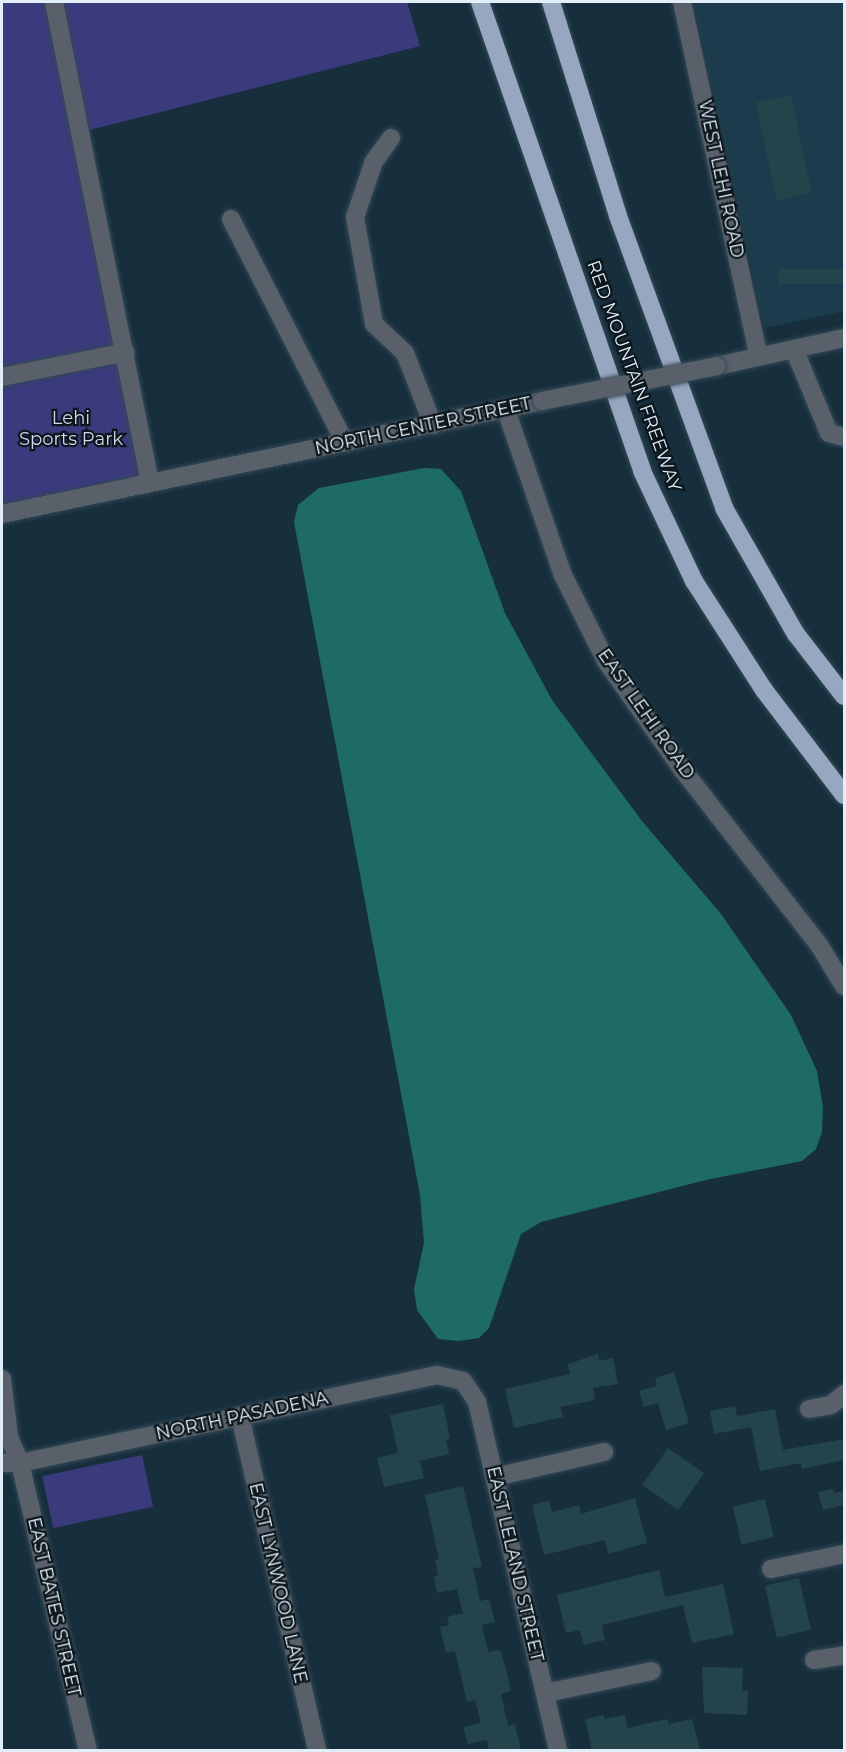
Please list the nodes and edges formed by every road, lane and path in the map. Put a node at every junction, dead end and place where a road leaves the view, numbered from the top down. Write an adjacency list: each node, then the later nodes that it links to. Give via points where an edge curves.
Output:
1 (54, 2): 9 (street)
2 (551, 2): 18 (highway, via 618,216 724,508 796,634)
3 (682, 2): 10 (street, WEST LEHI ROAD)
4 (481, 5): 19 (highway, RED MOUNTAIN FREEWAY, via 642,471 694,581 764,690)
5 (391, 138): 13 (street, via 374,161 355,217 374,324 405,354)
6 (231, 219): 15 (street)
7 (844, 338): 8 (street, NORTH CENTER STREET)
8 (794, 349): 10 (street, NORTH CENTER STREET); 14 (street, via 829,433)
9 (126, 352): 11 (street); 16 (street)
10 (759, 357): 12 (street, NORTH CENTER STREET, bridge)
11 (2, 377)
12 (506, 410): 13 (street, NORTH CENTER STREET); 20 (street, EAST LEHI ROAD, via 562,573 606,661 682,769 819,945)
13 (434, 425): 15 (street, NORTH CENTER STREET)
14 (844, 437)
15 (345, 443): 16 (street, NORTH CENTER STREET)
16 (150, 483): 17 (street, NORTH CENTER STREET)
17 (2, 514)
18 (844, 696)
19 (844, 795)
20 (844, 986)
21 (2, 1379): 27 (street, EAST BATES STREET)
22 (463, 1381): 25 (street, NORTH PASADENA, via 437,1375); 28 (street, EAST LELAND STREET, via 477,1402)
23 (844, 1394): 24 (street, via 831,1405)
24 (809, 1409)
25 (240, 1416): 27 (street, NORTH PASADENA); 36 (street, EAST LYNWOOD LANE)
26 (604, 1452): 28 (street)
27 (11, 1463): 35 (street, EAST BATES STREET)
28 (495, 1477): 34 (street, EAST LELAND STREET)
29 (844, 1554): 30 (street)
30 (771, 1569)
31 (844, 1655): 32 (street)
32 (814, 1660)
33 (652, 1671): 34 (street)
34 (545, 1694): 37 (street, EAST LELAND STREET)
35 (88, 1750)
36 (317, 1750)
37 (558, 1750)

